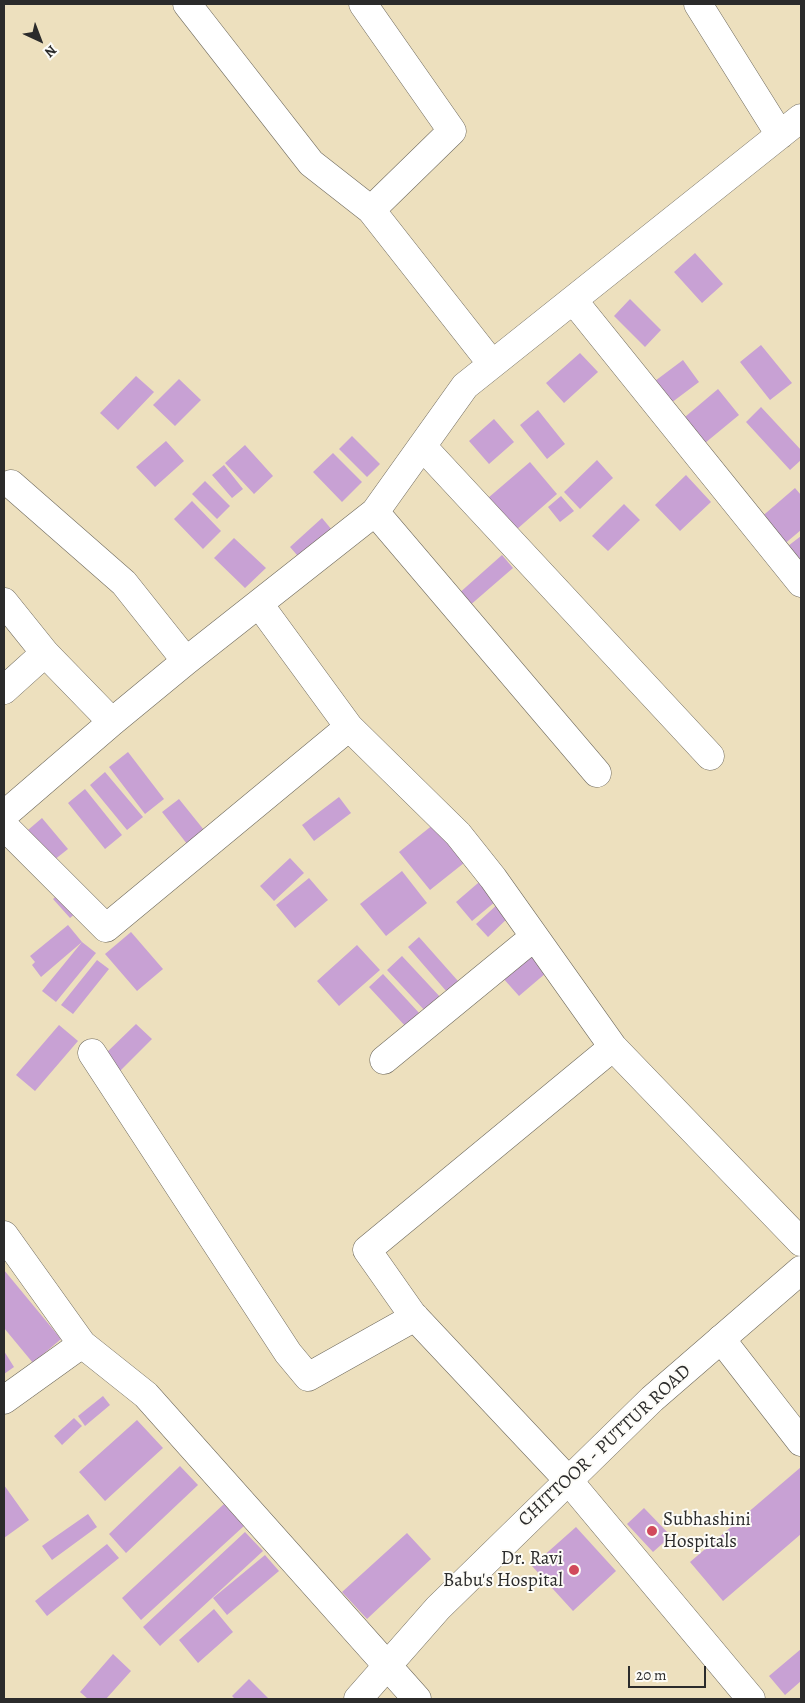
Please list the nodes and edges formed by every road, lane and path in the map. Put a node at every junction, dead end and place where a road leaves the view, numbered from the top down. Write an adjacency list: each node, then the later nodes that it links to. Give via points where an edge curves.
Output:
1 (187, 4): 6 (street, via 311,163)
2 (362, 4): 6 (street, via 452,132)
3 (698, 4): 5 (street)
4 (801, 118): 5 (street)
5 (780, 135): 7 (street)
6 (371, 210): 8 (street)
7 (573, 300): 8 (street); 12 (street)
8 (492, 364): 9 (street, via 465,386)
9 (422, 446): 11 (street); 20 (street)
10 (11, 484): 16 (street, via 124,583)
11 (375, 512): 14 (street); 21 (street)
12 (801, 583)
13 (4, 602): 15 (street)
14 (259, 604): 16 (street); 19 (street)
15 (45, 653): 17 (street); 18 (street)
16 (186, 661): 18 (street)
17 (4, 690)
18 (112, 722): 22 (street)
19 (350, 727): 23 (street, via 106,928); 24 (street, via 458,834)
20 (710, 756)
21 (596, 773)
22 (4, 815)
23 (4, 826)
24 (534, 937): 25 (street); 27 (street)
25 (613, 1047): 29 (street); 31 (street, via 367,1250)
26 (92, 1052): 31 (street, via 288,1353 308,1378)
27 (384, 1060)
28 (4, 1235): 33 (street)
29 (801, 1242)
30 (801, 1270): 32 (street, CHITTOOR - PUTTUR ROAD)
31 (415, 1317): 36 (street)
32 (721, 1339): 35 (street); 36 (street, CHITTOOR - PUTTUR ROAD, via 652,1399)
33 (82, 1344): 34 (street); 37 (street, via 146,1395)
34 (4, 1400)
35 (801, 1442)
36 (568, 1480): 37 (street, CHITTOOR - PUTTUR ROAD, via 438,1608); 40 (street)
37 (388, 1666): 38 (street, CHITTOOR - PUTTUR ROAD); 39 (street)
38 (358, 1699)
39 (417, 1699)
40 (751, 1699)

